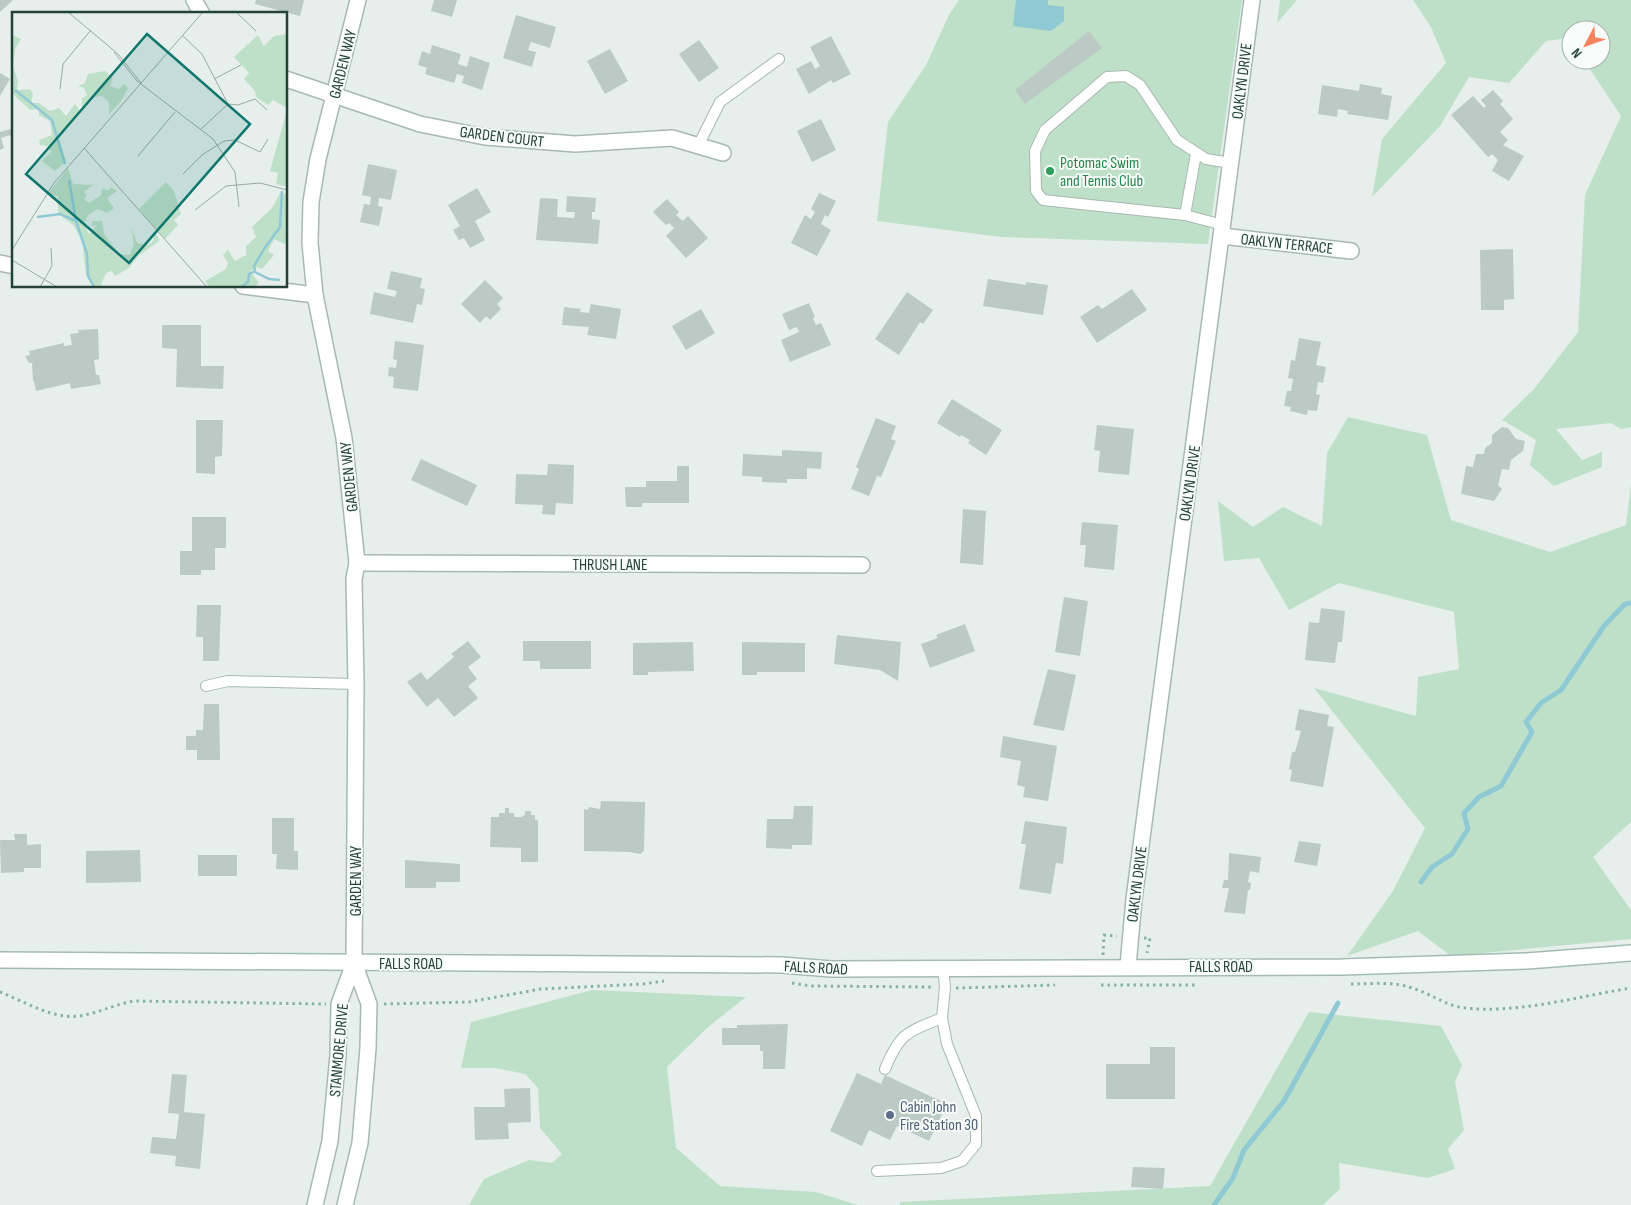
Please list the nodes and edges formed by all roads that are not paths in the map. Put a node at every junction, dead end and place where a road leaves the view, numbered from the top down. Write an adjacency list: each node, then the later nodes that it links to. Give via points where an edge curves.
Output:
1 (194, 0): 4 (street)
2 (358, 0): 7 (street, GARDEN WAY)
3 (1252, 0): 11 (street, OAKLYN DRIVE)
4 (201, 12)
5 (779, 59): 8 (lane, via 720,102)
6 (288, 79): 7 (street, GARDEN COURT)
7 (334, 96): 8 (street, GARDEN COURT, via 420,124 485,137 575,144 672,138); 16 (street, GARDEN WAY, via 311,202 310,243)
8 (698, 146): 9 (street, GARDEN COURT)
9 (723, 153)
10 (1196, 154): 11 (lane); 12 (lane); 12 (lane, via 1177,140 1140,85 1126,76 1107,77 1083,96 1045,130 1035,151 1036,191 1043,200)
11 (1231, 163): 13 (street, OAKLYN DRIVE)
12 (1185, 215): 13 (lane)
13 (1222, 231): 14 (street, OAKLYN TERRACE); 24 (street, OAKLYN DRIVE, via 1134,899)
14 (1352, 251)
15 (259, 288): 16 (street)
16 (315, 295): 17 (street, GARDEN WAY, via 344,438)
17 (357, 563): 18 (street, THRUSH LANE); 19 (street, GARDEN WAY, via 354,579)
18 (862, 565)
19 (356, 684): 20 (lane, via 228,681); 23 (street, GARDEN WAY)
20 (206, 686)
21 (1631, 953): 24 (street, FALLS ROAD, via 1526,961 1342,967)
22 (0, 960): 23 (street, FALLS ROAD)
23 (354, 963): 25 (street, FALLS ROAD, via 774,964 831,969); 29 (street, STANMORE DRIVE, via 339,1004 330,1141); 30 (street, STANMORE DRIVE, via 369,1004 368,1048 360,1143)
24 (1128, 966): 25 (street, FALLS ROAD)
25 (943, 968): 26 (lane)
26 (942, 1018): 27 (lane, via 907,1032 894,1046); 28 (lane, via 947,1044 976,1116 976,1144 962,1161 941,1168)
27 (885, 1069)
28 (877, 1171)
29 (315, 1205)
30 (345, 1205)

